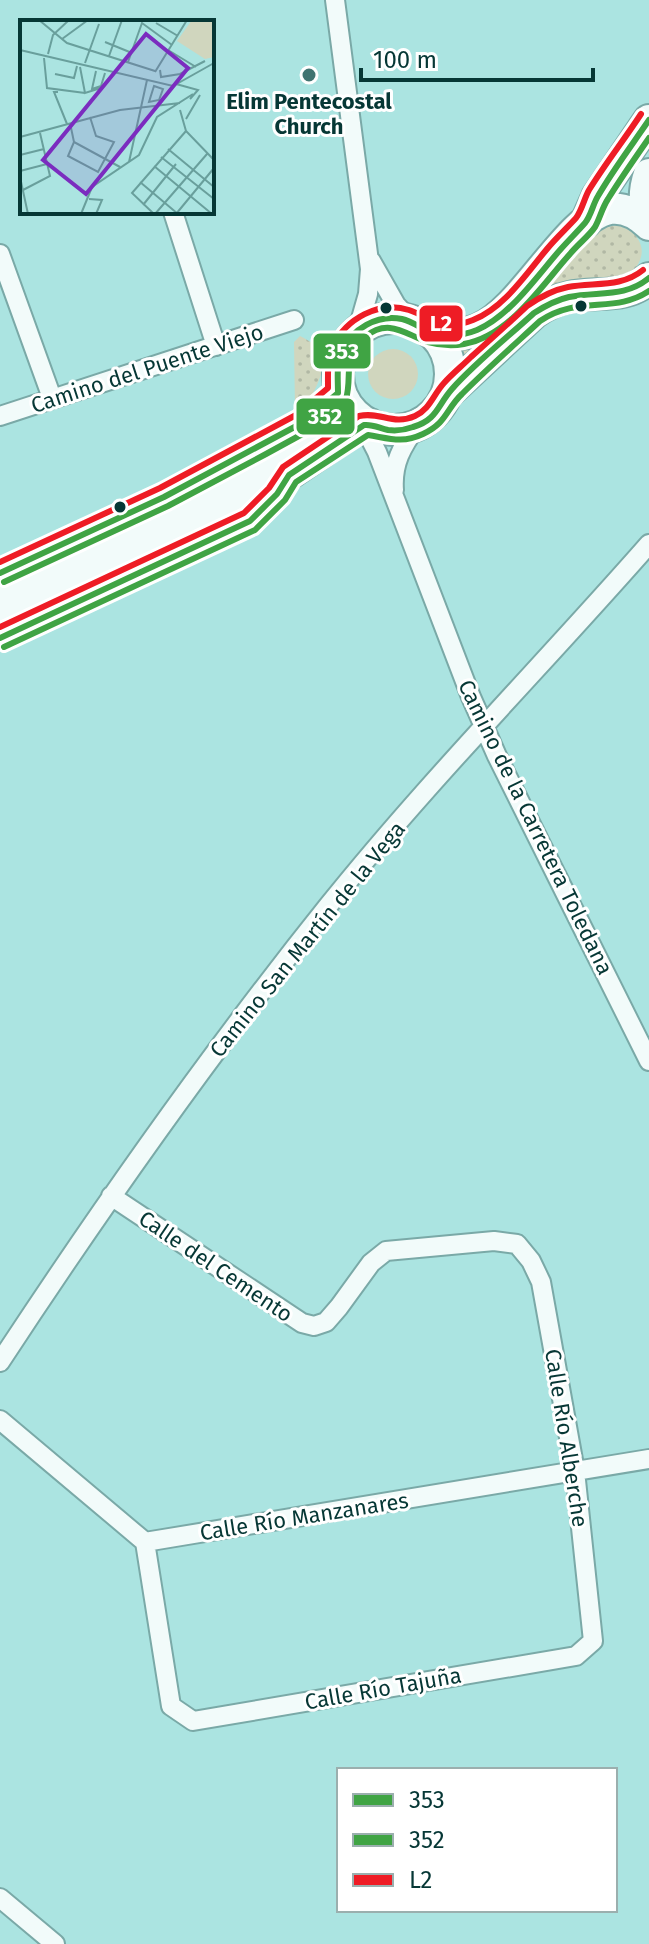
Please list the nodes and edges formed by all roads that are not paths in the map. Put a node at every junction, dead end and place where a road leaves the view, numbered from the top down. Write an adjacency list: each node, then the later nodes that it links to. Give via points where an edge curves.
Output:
1 (335, 0): 8 (street)
2 (649, 120): 5 (highway)
3 (649, 174): 6 (highway, via 644,207)
4 (174, 214): 14 (street)
5 (586, 222): 6 (highway, via 611,209 636,214); 12 (highway, via 498,317 463,334)
6 (649, 224)
7 (0, 254): 10 (street)
8 (369, 259): 12 (street, via 396,305); 13 (street, via 368,294)
9 (649, 278): 16 (highway, via 627,291 546,304)
10 (5, 286): 17 (street)
11 (294, 320): 14 (street, Camino del Puente Viejo)
12 (421, 328): 13 (highway, via 385,318); 16 (highway, via 439,341 448,358)
13 (358, 329): 15 (highway, via 342,350)
14 (216, 346): 17 (street, Camino del Puente Viejo)
15 (339, 385): 19 (highway); 23 (highway, via 322,423 280,456)
16 (450, 391): 20 (highway, via 438,411)
17 (52, 398): 18 (street, Camino del Puente Viejo)
18 (0, 416)
19 (364, 422): 20 (highway, via 389,430); 21 (street, Camino de la Carretera Toledana); 24 (highway, via 260,494)
20 (417, 426): 21 (street, Camino de la Carretera Toledana, via 396,459)
21 (395, 501): 25 (street, Camino de la Carretera Toledana)
22 (649, 544): 25 (street, Camino San Martín de la Vega)
23 (0, 591)
24 (0, 616)
25 (484, 728): 26 (street, Camino de la Carretera Toledana); 27 (street, Camino San Martín de la Vega, via 330,904)
26 (649, 1061)
27 (111, 1196): 28 (street, Calle del Cemento, via 314,1326 326,1322 386,1251 494,1241); 29 (street, Camino San Martín de la Vega)
28 (517, 1244): 32 (street, Calle Río Alberche, via 541,1282)
29 (0, 1362)
30 (0, 1420): 33 (street)
31 (649, 1459): 32 (street, Calle Río Manzanares)
32 (575, 1471): 33 (street, Calle Río Manzanares); 34 (street, Calle Río Alberche)
33 (145, 1542): 34 (street, Calle Río Tajuña, via 171,1706 193,1721 576,1656)
34 (593, 1641)
35 (0, 1898): 36 (street)
36 (55, 1944)

